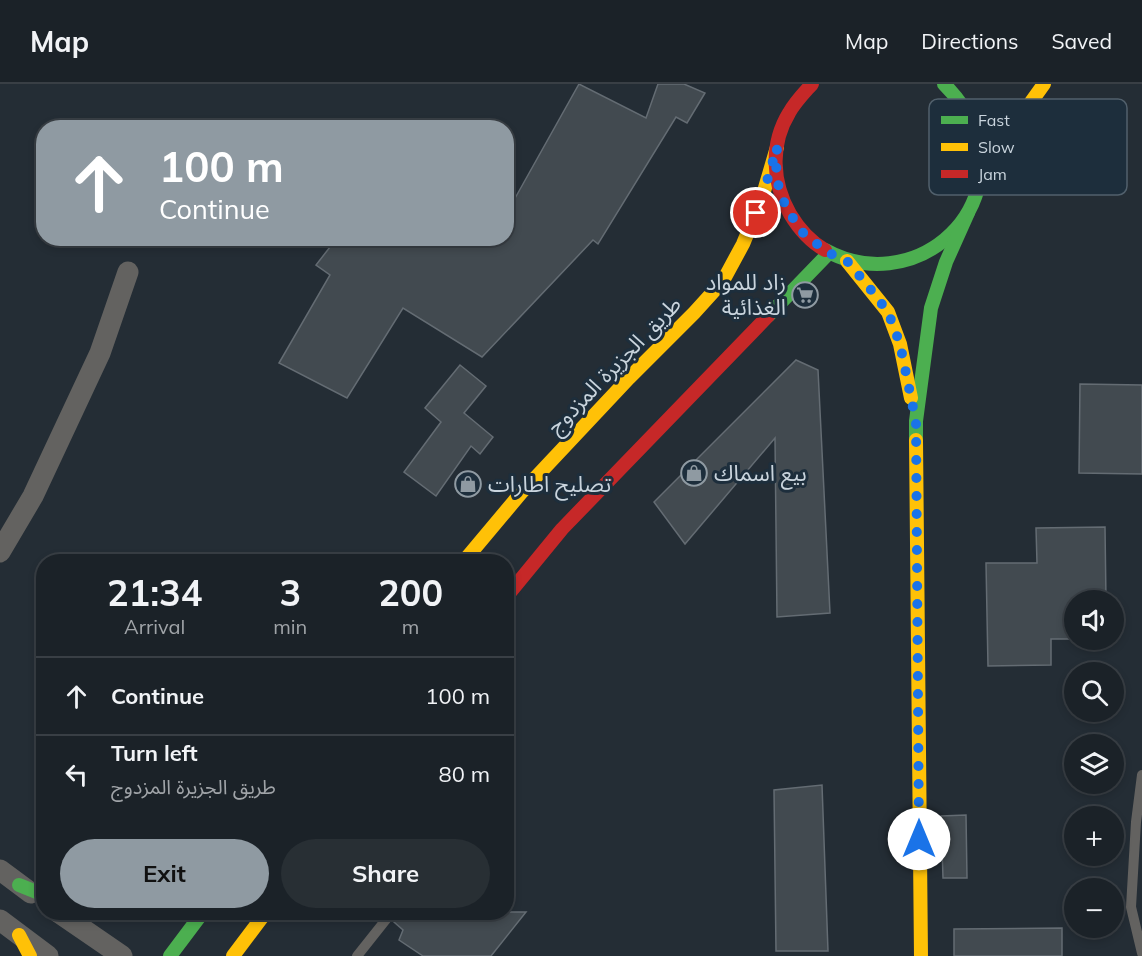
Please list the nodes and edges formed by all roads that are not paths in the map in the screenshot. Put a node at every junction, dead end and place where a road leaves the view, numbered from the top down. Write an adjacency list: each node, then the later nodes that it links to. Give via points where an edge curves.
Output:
1 (812, 84): 4 (main road, via 796,101)
2 (1044, 84): 3 (main road)
3 (1033, 99)
4 (777, 147): 7 (main road, via 776,178 786,208 804,234); 12 (main road, طريق الجزيرة المزدوج, via 762,198 723,281 521,493)
5 (975, 195): 6 (main road)
6 (968, 213): 8 (main road, via 951,235 929,253 903,263 875,266); 10 (main road, via 931,308)
7 (829, 253): 8 (main road); 13 (main road, via 562,529)
8 (847, 261): 10 (main road, via 888,312 900,344)
9 (128, 272): 11 (street, via 100,353 33,496)
10 (916, 422): 32 (main road)
11 (0, 552)
12 (470, 554)
13 (514, 587)
14 (1142, 775): 25 (lane, via 1131,907)
15 (0, 870): 16 (street)
16 (19, 885): 17 (main road); 18 (street)
17 (36, 892)
18 (36, 897)
19 (0, 920): 24 (street)
20 (70, 920): 28 (street)
21 (197, 920): 29 (main road)
22 (260, 920): 30 (main road)
23 (386, 920): 31 (lane)
24 (19, 935): 26 (main road); 27 (street)
25 (1142, 953)
26 (30, 956)
27 (48, 956)
28 (122, 956)
29 (170, 956)
30 (233, 956)
31 (357, 956)
32 (921, 956)

